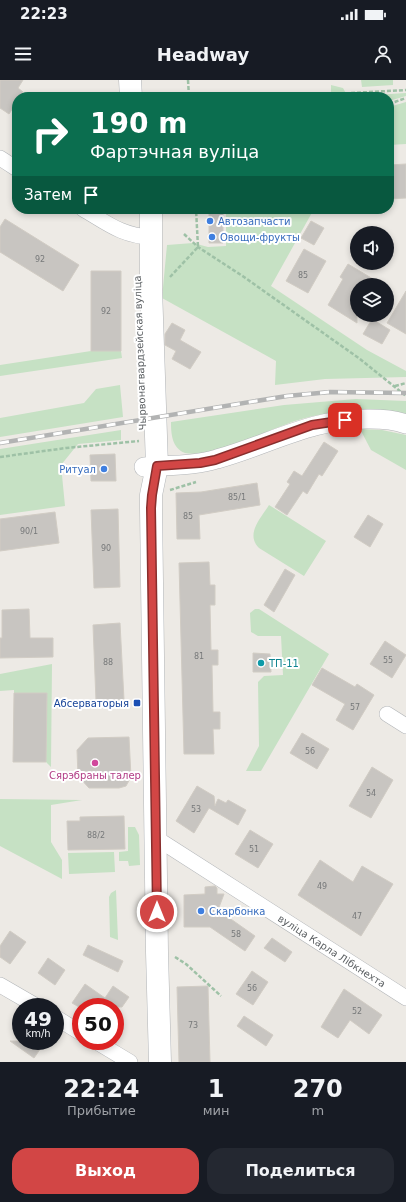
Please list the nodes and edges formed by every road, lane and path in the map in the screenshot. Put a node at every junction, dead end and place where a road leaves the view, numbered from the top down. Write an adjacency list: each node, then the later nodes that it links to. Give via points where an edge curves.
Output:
1 (130, 80): 5 (main road)
2 (144, 80): 6 (main road)
3 (188, 80): 7 (path)
4 (406, 90): 8 (path)
5 (131, 92)
6 (145, 92)
7 (189, 92)
8 (369, 92)
9 (406, 98): 10 (path)
10 (394, 102)
11 (0, 158): 12 (street)
12 (12, 166)
13 (92, 214): 18 (street, via 118,230)
14 (138, 214): 18 (main road, Чырвонагвардзейская вуліца)
15 (150, 214): 18 (main road, Чырвонагвардзейская вуліца)
16 (196, 214): 19 (path)
17 (184, 234): 19 (path)
18 (144, 237): 25 (main road, Чырвонагвардзейская вуліца, via 136,288); 27 (main road, Чырвонагвардзейская вуліца)
19 (198, 247): 20 (path); 22 (path, via 354,355)
20 (168, 279)
21 (406, 383): 22 (path)
22 (394, 387): 23 (path)
23 (406, 396)
24 (406, 424): 27 (street, via 382,419 356,418 333,421 293,431 215,460)
25 (143, 441): 26 (path); 27 (main road, Чырвонагвардзейская вуліца)
26 (0, 457)
27 (151, 467): 30 (main road, Чырвонагвардзейская вуліца)
28 (387, 714): 29 (street)
29 (406, 726)
30 (156, 838): 31 (main road, Чырвонагвардзейская вуліца); 35 (street, вуліца Карла Лібкнехта)
31 (157, 952): 33 (path, via 186,964); 38 (main road, Чырвонагвардзейская вуліца)
32 (0, 985): 34 (street)
33 (221, 996)
34 (22, 998)
35 (406, 998)
36 (110, 1050): 37 (street)
37 (130, 1062)
38 (160, 1062)

